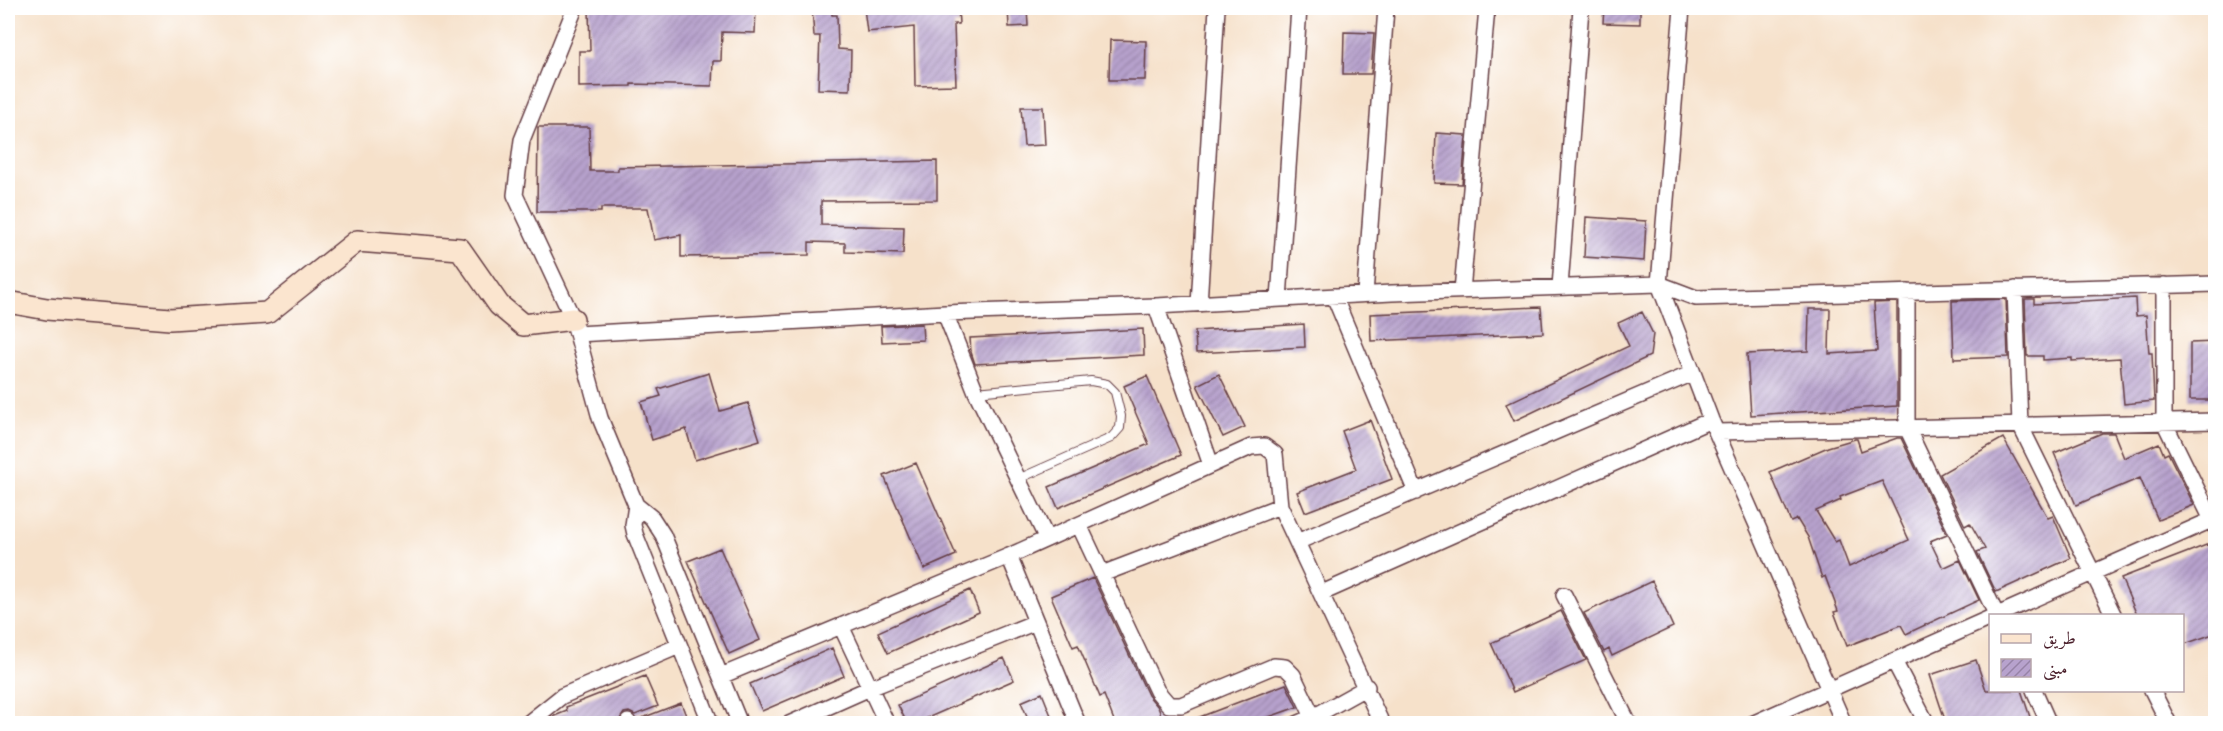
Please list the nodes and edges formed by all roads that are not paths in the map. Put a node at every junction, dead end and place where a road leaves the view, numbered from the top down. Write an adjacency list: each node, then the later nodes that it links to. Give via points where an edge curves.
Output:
1 (575, 8): 22 (street, via 522,140 515,195)
2 (1217, 8): 19 (street)
3 (1299, 8): 17 (street)
4 (1386, 8): 15 (street)
5 (1487, 8): 13 (street)
6 (1581, 8): 11 (street)
7 (1682, 8): 8 (street)
8 (1659, 284): 11 (street); 14 (street, via 1696,298); 23 (street)
9 (2216, 284): 10 (street)
10 (2164, 285): 12 (street); 26 (street)
11 (1560, 287): 13 (street)
12 (2015, 290): 14 (street); 27 (street)
13 (1462, 291): 15 (street)
14 (1907, 292): 29 (street)
15 (1365, 294): 16 (street)
16 (1334, 296): 17 (street); 32 (street)
17 (1279, 299): 19 (street)
18 (8, 302): 22 (street, via 170,319 267,313 357,241 460,249 499,305 524,325)
19 (1199, 304): 20 (street)
20 (1156, 306): 21 (street); 30 (street)
21 (945, 312): 22 (street); 24 (street)
22 (575, 327): 33 (street, via 600,418)
23 (1693, 373): 28 (street); 32 (street)
24 (976, 392): 31 (street); 31 (lane, via 1091,381 1107,384 1115,392 1120,428 1111,438)
25 (2216, 421): 26 (street)
26 (2164, 422): 27 (street); 35 (street)
27 (2020, 425): 29 (street); 40 (street)
28 (1714, 426): 29 (street); 42 (street); 55 (street)
29 (1907, 428): 44 (street)
30 (1212, 465): 34 (street, via 1251,447 1264,446 1275,454); 36 (street)
31 (1018, 479): 37 (street)
32 (1416, 492): 38 (street)
33 (636, 505): 50 (street, via 635,534); 52 (street, via 652,518 663,535)
34 (1280, 506): 38 (street); 41 (street)
35 (2214, 522): 40 (street)
36 (1079, 525): 37 (street); 41 (street)
37 (1047, 539): 39 (street)
38 (1297, 542): 42 (street)
39 (1009, 556): 48 (street); 49 (street)
40 (2092, 573): 45 (street); 46 (street)
41 (1102, 574): 58 (street, via 1157,691 1169,705 1181,705 1274,666 1285,667 1293,675)
42 (1322, 593): 53 (street)
43 (1564, 595): 67 (street)
44 (1994, 614)
45 (2000, 614)
46 (2113, 614)
47 (1989, 619): 51 (street)
48 (1036, 622): 54 (street); 64 (street)
49 (841, 626): 52 (street); 54 (street)
50 (679, 646): 59 (street, via 562,696); 60 (street)
51 (1894, 660): 55 (street); 70 (street)
52 (721, 676): 61 (street)
53 (1367, 687): 58 (street); 66 (street)
54 (870, 688): 62 (street); 63 (street)
55 (1828, 689): 68 (street); 69 (street)
56 (2035, 692): 71 (street)
57 (2153, 692): 72 (street)
58 (1313, 717): 65 (street)
59 (527, 723)
60 (711, 723)
61 (740, 723)
62 (789, 723)
63 (887, 723)
64 (1078, 723)
65 (1297, 723)
66 (1382, 723)
67 (1629, 723)
68 (1752, 723)
69 (1844, 723)
70 (1926, 723)
71 (2049, 723)
72 (2169, 723)

